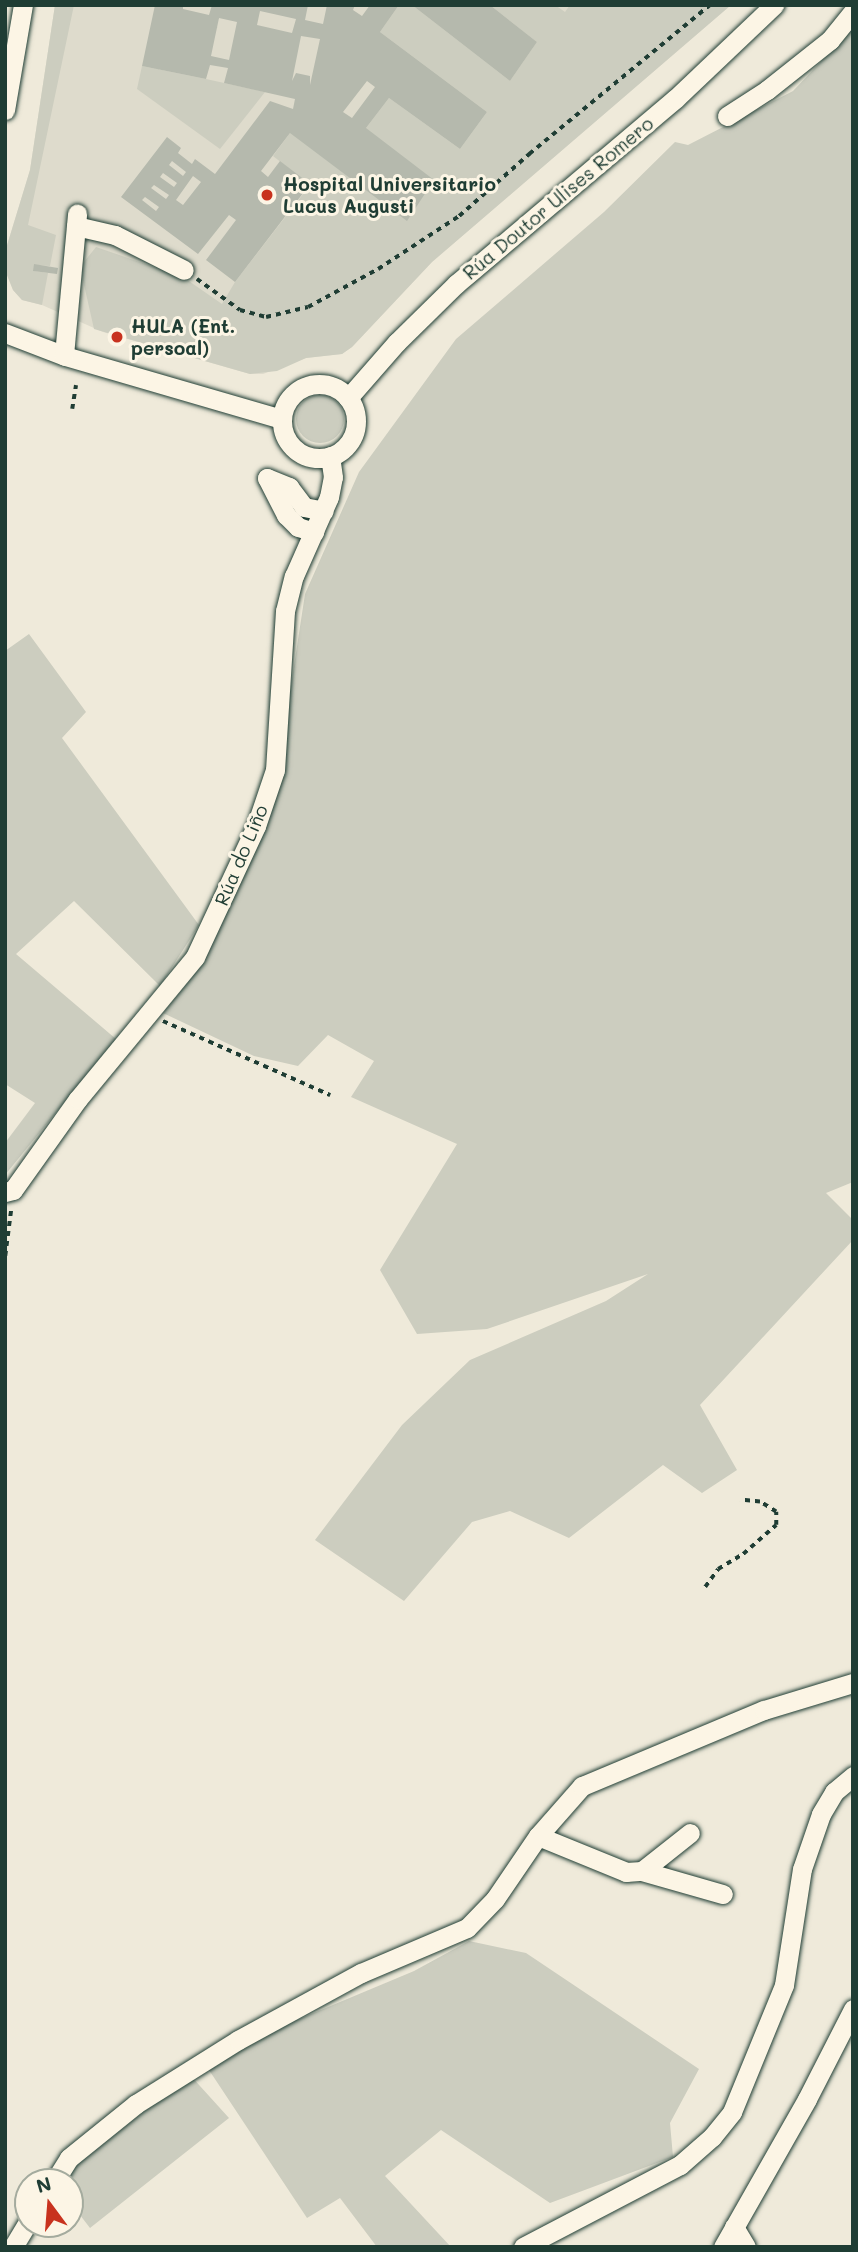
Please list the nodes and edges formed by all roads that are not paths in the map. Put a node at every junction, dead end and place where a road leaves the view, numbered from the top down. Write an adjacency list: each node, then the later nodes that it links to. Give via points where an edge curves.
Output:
1 (23, 5): 4 (street)
2 (774, 5): 9 (street, Rúa Doutor Ulises Romero, via 675,99 456,284)
3 (853, 12): 5 (street, via 830,40)
4 (5, 110)
5 (727, 116)
6 (184, 270): 8 (street, via 76,220)
7 (5, 333): 8 (street)
8 (64, 355): 10 (street)
9 (348, 398): 10 (street, via 330,386 307,386 289,398); 11 (street, via 355,417 352,436)
10 (282, 419): 11 (street, via 283,431 296,450 307,456)
11 (330, 456): 12 (street, Rúa do Liño, via 333,477)
12 (324, 511): 13 (street, Rúa do Liño); 13 (street, via 304,507 289,487 267,478 286,515 298,527)
13 (314, 532): 14 (street, Rúa do Liño, via 294,576 285,611 275,770 256,826 195,957)
14 (9, 1191)
15 (853, 1683): 18 (street, via 764,1710 582,1786)
16 (853, 1776): 24 (street, via 834,1792 821,1814 802,1869 784,1985 732,2112 680,2165)
17 (690, 1833): 19 (street)
18 (538, 1836): 19 (street, via 626,1872); 22 (street, via 495,1899 467,1928 362,1973 238,2040 136,2104)
19 (642, 1871): 20 (street)
20 (723, 1894)
21 (853, 2009): 23 (street)
22 (63, 2168)
23 (734, 2227): 25 (street); 26 (street)
24 (523, 2247)
25 (723, 2247)
26 (746, 2247)

